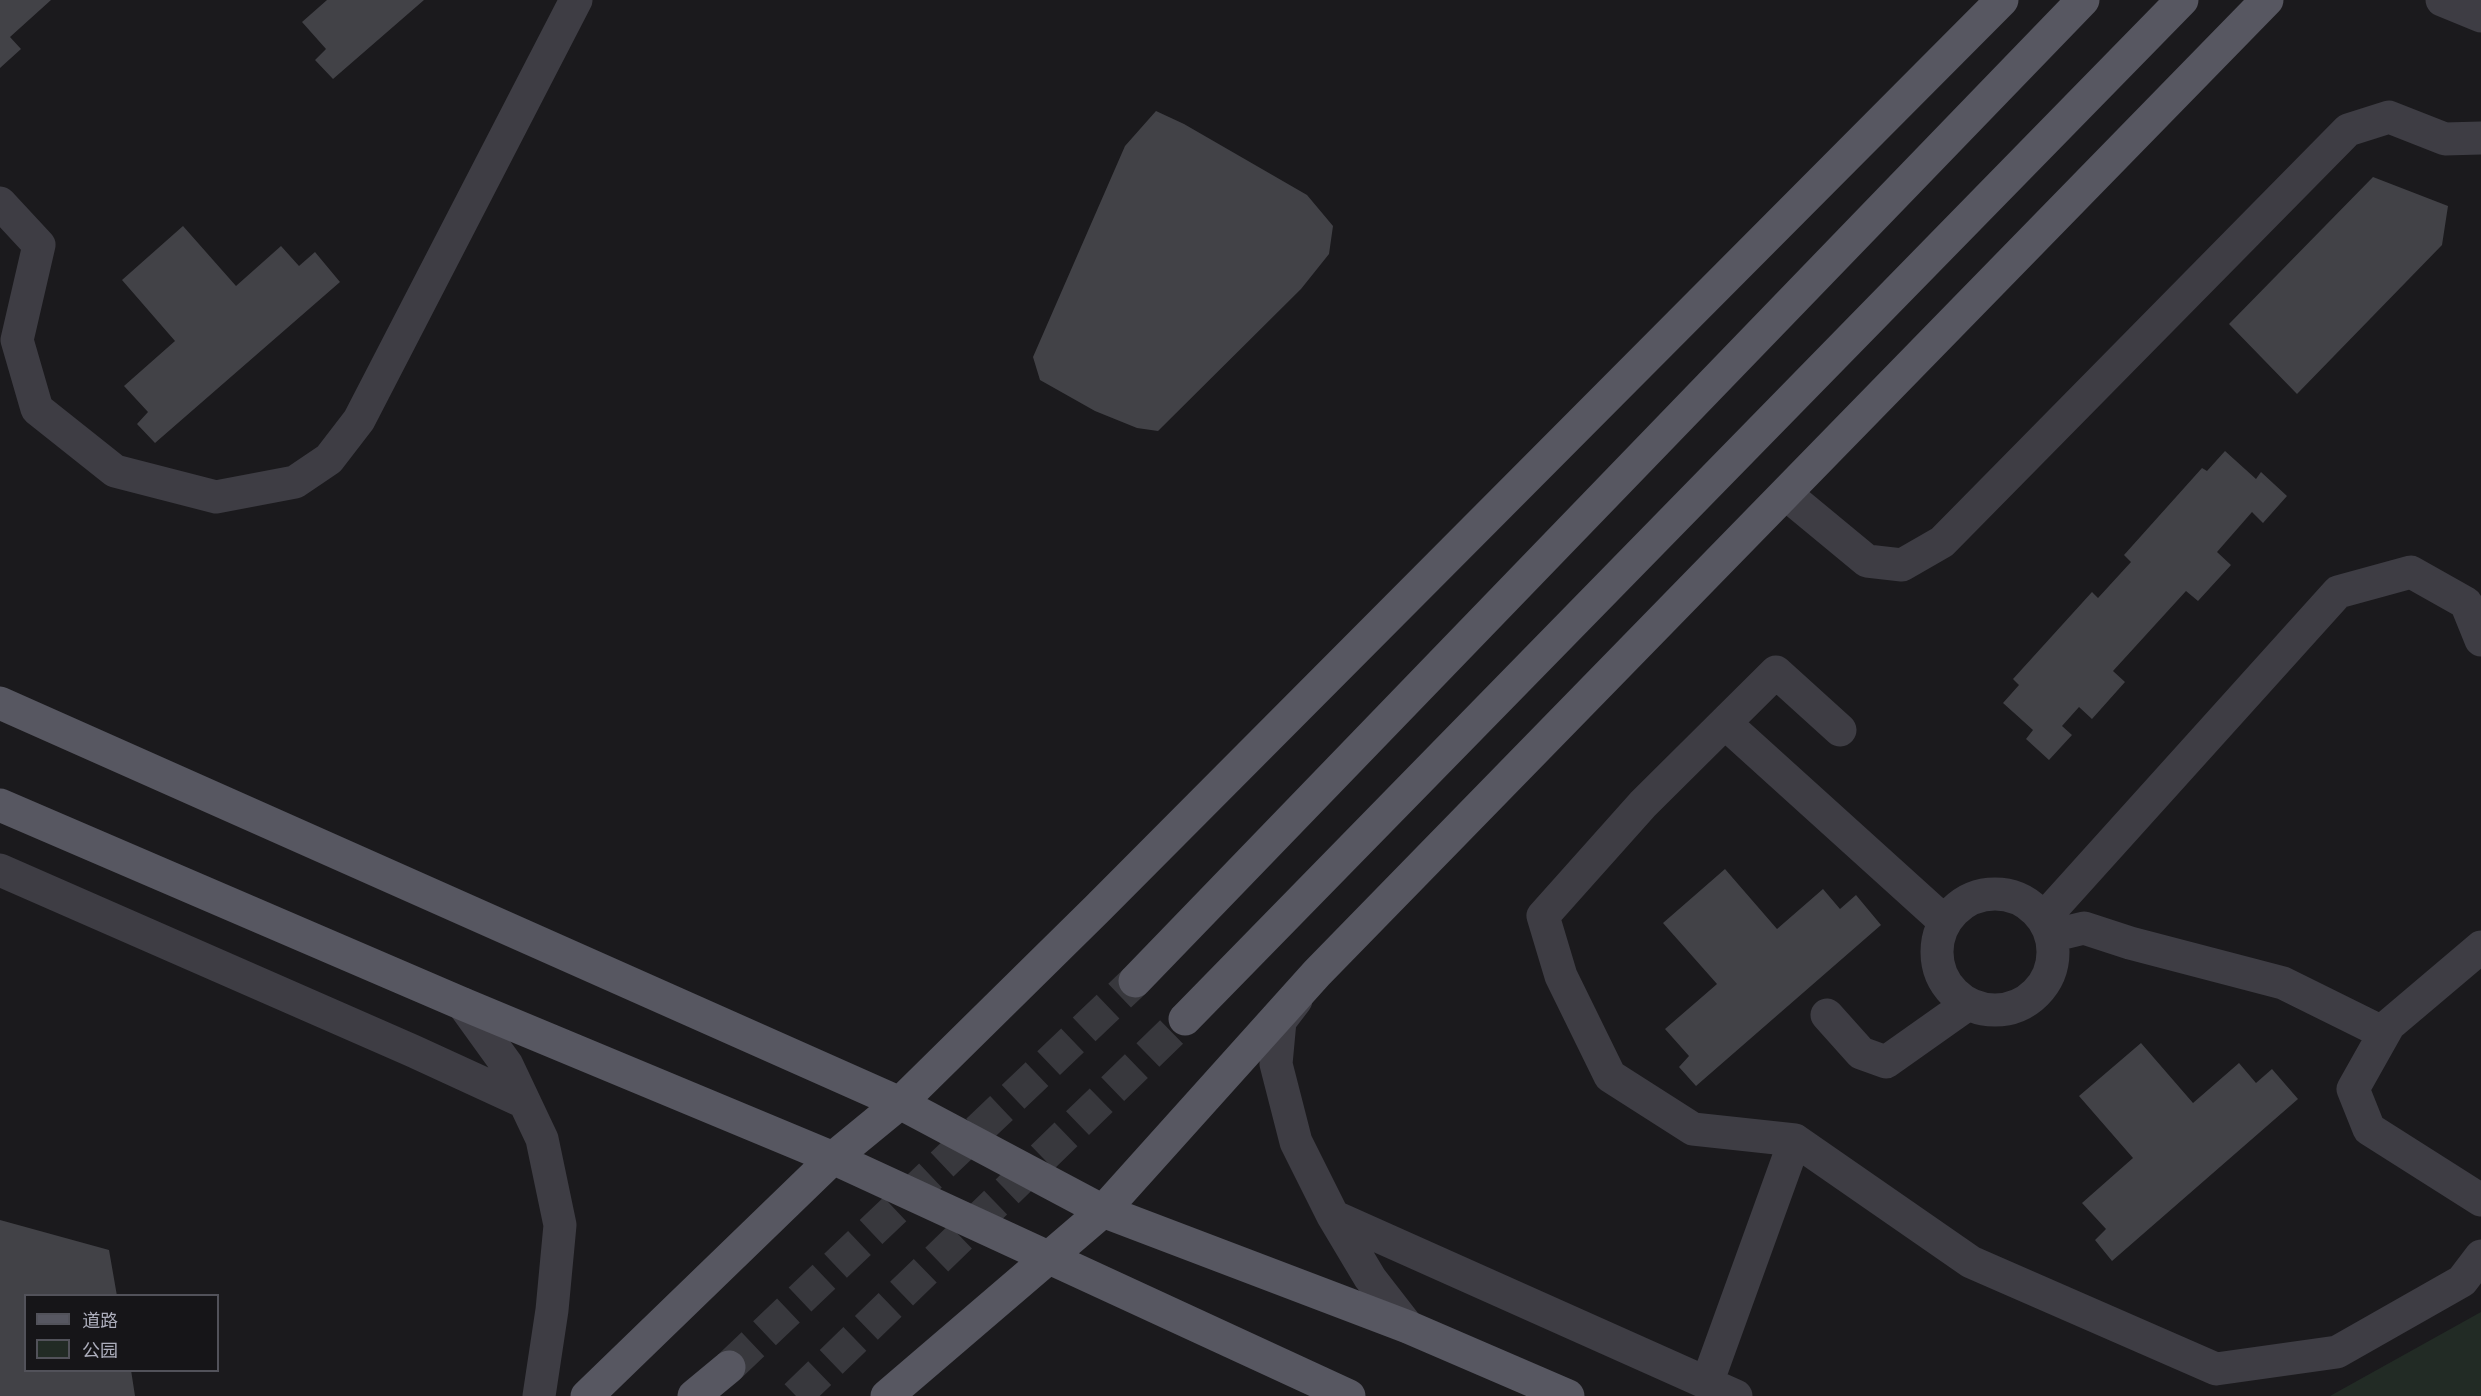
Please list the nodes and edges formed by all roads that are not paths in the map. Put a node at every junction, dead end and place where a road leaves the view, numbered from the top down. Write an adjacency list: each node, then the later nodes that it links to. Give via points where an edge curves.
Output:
1 (576, 0): 9 (street, via 359,420 329,459 295,482 216,497 115,471 37,409 17,340 39,245)
2 (2002, 0): 28 (main road)
3 (2083, 0): 21 (main road)
4 (2182, 0): 25 (main road)
5 (2267, 0): 10 (main road)
6 (2442, 0): 7 (street)
7 (2481, 16)
8 (2481, 138): 10 (street, via 2445,139 2389,117 2348,130 1942,542 1902,565 1867,561)
9 (0, 203)
10 (1786, 494): 20 (main road)
11 (2481, 640): 18 (street, via 2466,603 2411,572 2338,592)
12 (0, 703): 28 (main road)
13 (1725, 723): 14 (street, via 1776,672); 17 (street); 29 (street, via 1643,804 1543,916 1561,976 1610,1076 1693,1129)
14 (1840, 730)
15 (0, 805): 22 (main road)
16 (0, 870): 27 (street)
17 (1945, 922): 18 (street, via 1973,898 1992,894 2011,896 2029,905); 23 (street, via 1936,959 1952,993)
18 (2047, 927): 23 (street, via 2054,955 2049,975 2038,992 2023,1004 2005,1010 1986,1010); 26 (street, via 2084,928 2283,983)
19 (2481, 947): 26 (street)
20 (1317, 973): 32 (main road); 33 (street, via 1280,1021 1275,1064 1296,1142)
21 (1135, 981)
22 (463, 1004): 27 (street, via 507,1065); 30 (main road)
23 (1968, 1004): 24 (street, via 1886,1062 1860,1053)
24 (1827, 1015)
25 (1185, 1019)
26 (2384, 1033): 31 (street, via 2353,1089 2369,1129)
27 (524, 1102): 39 (street, via 542,1139 560,1225)
28 (900, 1103): 30 (main road); 32 (main road)
29 (1795, 1140): 34 (street, via 1971,1263 2216,1369 2337,1352 2462,1281); 38 (street)
30 (833, 1158): 35 (main road); 40 (main road)
31 (2481, 1200)
32 (1103, 1211): 35 (main road); 36 (main road)
33 (1333, 1216): 36 (street, via 1370,1278); 38 (street)
34 (2481, 1256)
35 (1048, 1257): 42 (main road); 43 (main road)
36 (1408, 1327): 44 (main road)
37 (729, 1367): 41 (main road)
38 (1721, 1390)
39 (539, 1396)
40 (587, 1396)
41 (694, 1396)
42 (887, 1396)
43 (1349, 1396)
44 (1568, 1396)

